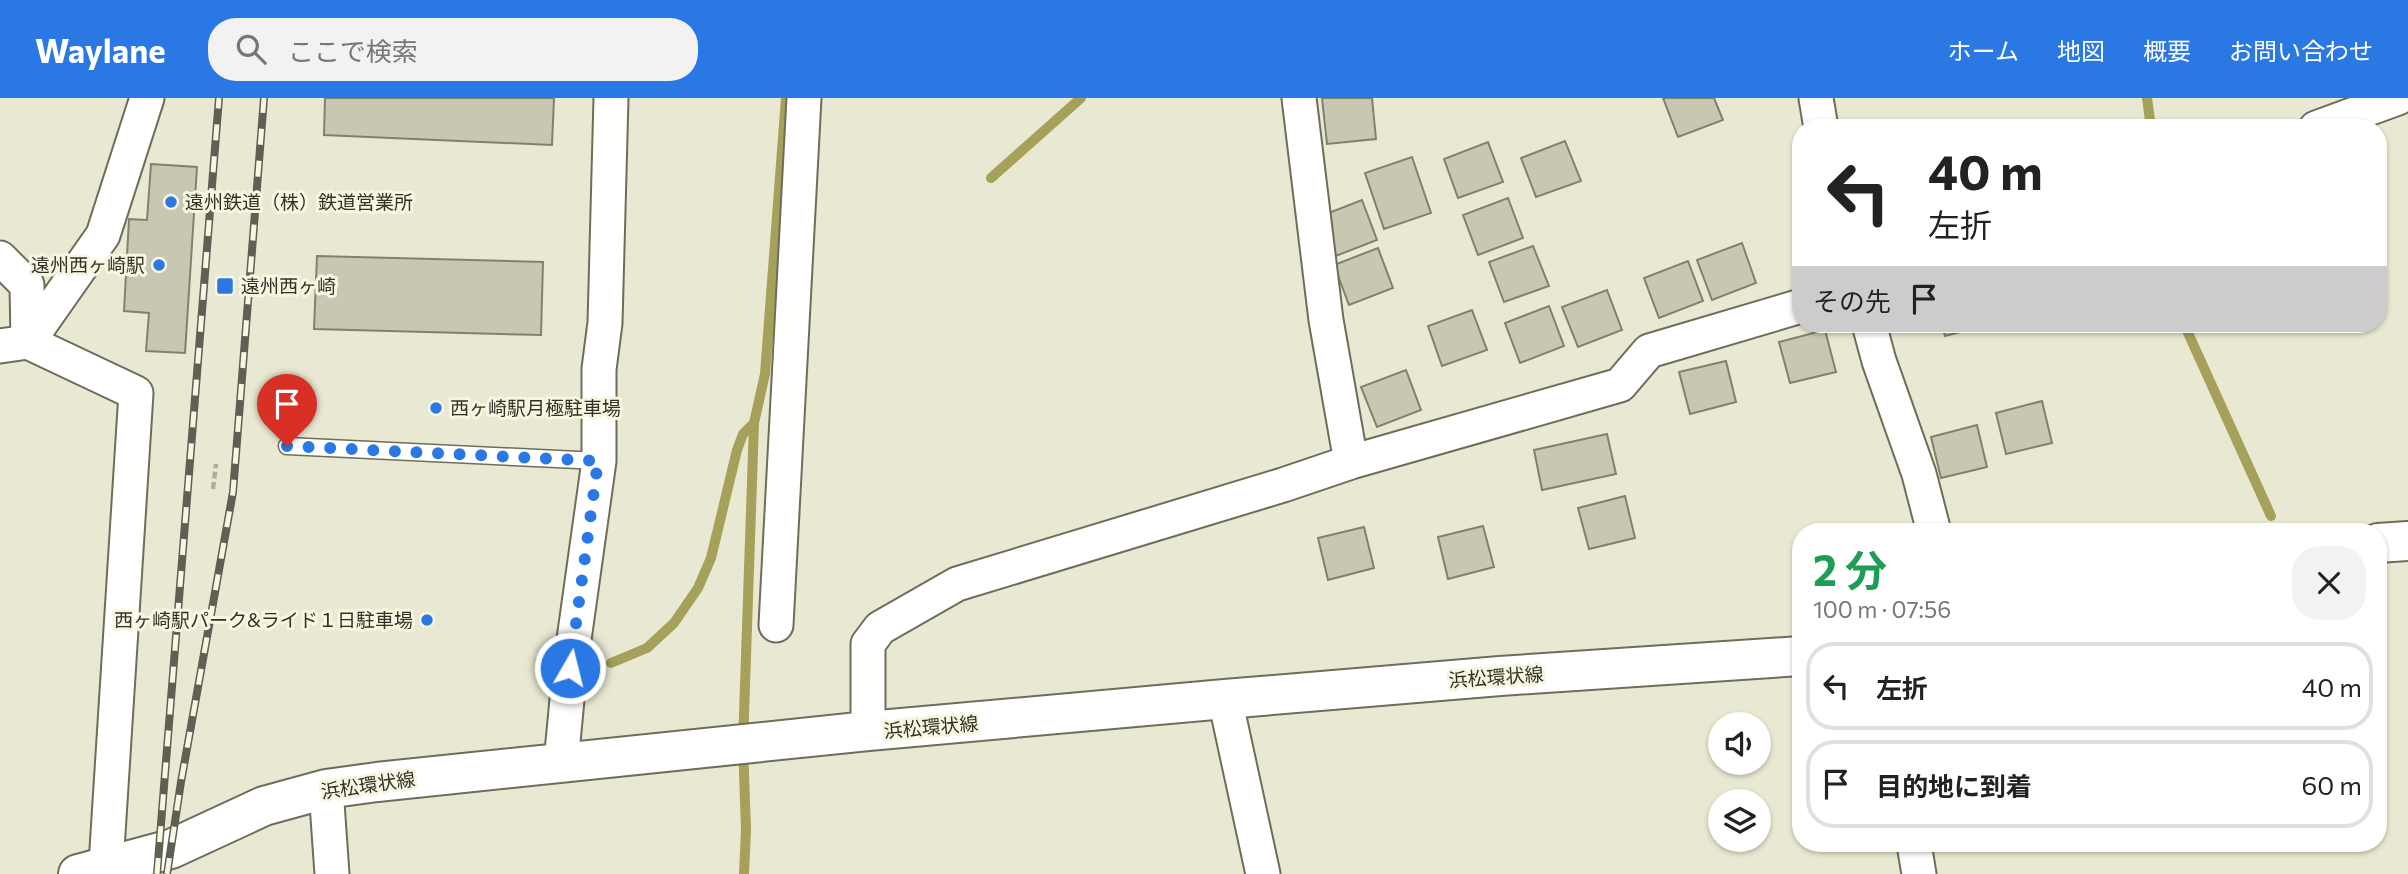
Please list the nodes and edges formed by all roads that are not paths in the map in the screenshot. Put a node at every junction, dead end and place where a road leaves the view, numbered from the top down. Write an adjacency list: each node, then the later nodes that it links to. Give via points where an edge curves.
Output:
1 (147, 98): 12 (street, via 103,235)
2 (611, 98): 14 (street)
3 (804, 98): 19 (street)
4 (1298, 98): 15 (street, via 1325,320)
5 (1816, 98): 7 (street)
6 (2398, 98): 8 (street)
7 (1820, 119)
8 (2341, 119)
9 (0, 258): 12 (street, via 27,285)
10 (1792, 309): 15 (street, via 1649,351 1620,385)
11 (1871, 333): 16 (street)
12 (14, 344): 26 (street, via 136,393)
13 (287, 446): 14 (lane)
14 (598, 461): 23 (street)
15 (1351, 462): 22 (street, via 957,584 880,628 868,644)
16 (1932, 523)
17 (2408, 541): 18 (main road)
18 (2387, 542)
19 (776, 625)
20 (1792, 657): 21 (main road, 浜松環状線)
21 (1225, 699): 22 (main road, 浜松環状線); 28 (street)
22 (868, 732): 23 (main road, 浜松環状線)
23 (561, 763): 24 (main road, 浜松環状線)
24 (326, 789): 26 (main road, 浜松環状線, via 264,806 171,849); 27 (street)
25 (1915, 852): 29 (street)
26 (92, 869)
27 (331, 874)
28 (1263, 874)
29 (1919, 874)

